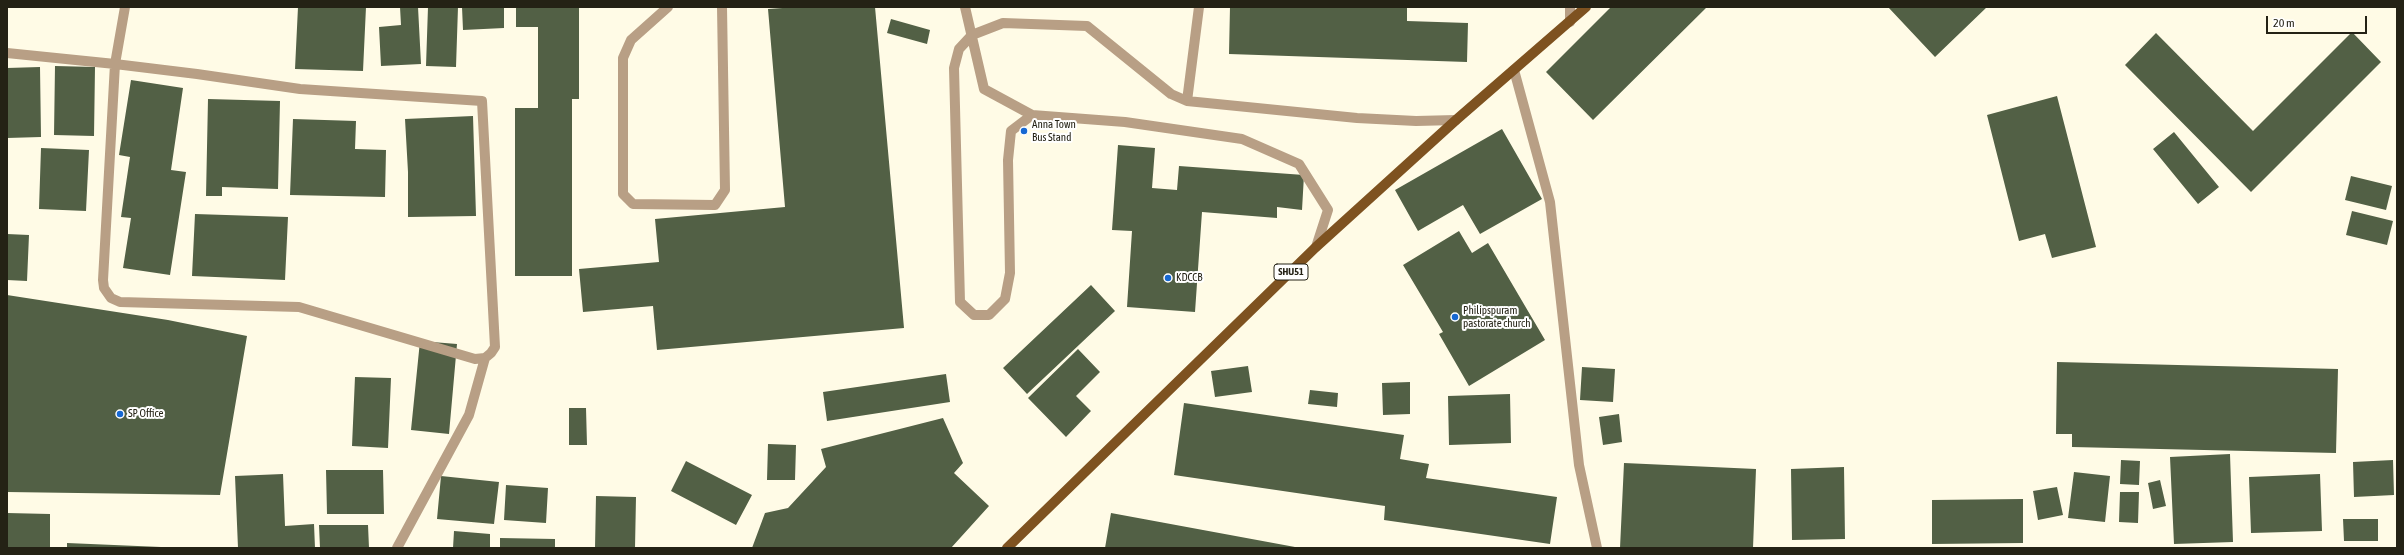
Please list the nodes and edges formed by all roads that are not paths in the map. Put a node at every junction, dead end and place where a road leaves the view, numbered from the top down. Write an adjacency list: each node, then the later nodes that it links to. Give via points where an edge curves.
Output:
1 (125, 7): 11 (street)
2 (668, 7): 3 (street, via 631,40 623,58 623,194 633,204 715,205 725,190)
3 (722, 7)
4 (966, 7): 9 (street)
5 (1199, 7): 13 (street)
6 (1570, 7): 8 (street)
7 (1586, 7): 8 (main road, SHU51)
8 (1570, 22): 12 (main road, SHU51)
9 (972, 35): 13 (street, via 1003,23 1087,26 1171,94); 14 (street, via 984,89); 14 (street, via 959,49 954,68 960,302 974,315 989,315 1005,299 1010,274 1008,160 1011,131)
10 (7, 53): 11 (street)
11 (115, 64): 17 (street, via 103,280 107,294 111,298 120,302 299,307 475,360); 17 (street, via 300,89 482,102 495,347)
12 (1514, 70): 15 (main road, SHU51); 20 (street, via 1550,202 1579,465)
13 (1187, 101): 15 (street, via 1357,118)
14 (1032, 115): 16 (street, via 1125,122 1242,139 1299,164 1328,210)
15 (1456, 120): 16 (main road, SHU51)
16 (1316, 247): 19 (main road, SHU51)
17 (485, 358): 18 (street, via 469,415)
18 (397, 548)
19 (1007, 548)
20 (1597, 548)

